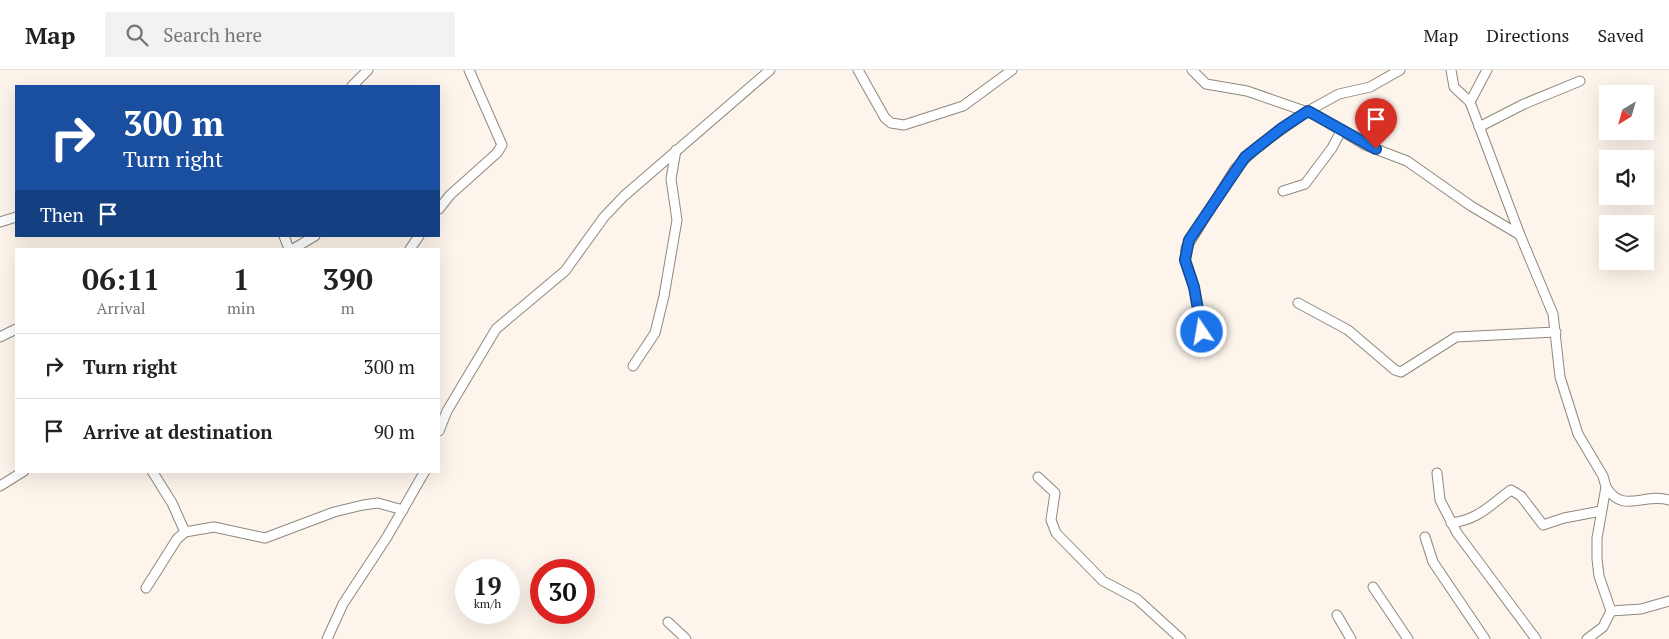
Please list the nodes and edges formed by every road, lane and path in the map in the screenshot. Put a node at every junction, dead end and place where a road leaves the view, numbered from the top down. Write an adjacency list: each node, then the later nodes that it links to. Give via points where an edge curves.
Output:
1 (368, 70): 11 (street)
2 (469, 70): 18 (street, via 502,145)
3 (770, 70): 16 (street)
4 (858, 70): 5 (street, via 891,124 904,125 964,106)
5 (1012, 70)
6 (1192, 70): 13 (street, via 1206,84 1241,90)
7 (1400, 70): 13 (street, via 1370,87 1339,94)
8 (1451, 70): 12 (street, via 1454,86)
9 (1487, 70): 12 (street)
10 (1580, 81): 14 (street)
11 (353, 85)
12 (1470, 102): 14 (street)
13 (1308, 111): 15 (street); 28 (street, via 1245,157 1189,240 1185,260 1194,287)
14 (1479, 127): 21 (street)
15 (1341, 131): 17 (street, via 1306,183); 21 (street, via 1365,145 1407,161 1470,206)
16 (676, 150): 31 (street, via 671,179 676,220 664,296 655,333); 32 (street, via 604,217 565,271 496,329)
17 (1284, 191)
18 (440, 208)
19 (15, 217): 20 (street)
20 (0, 222)
21 (1520, 234): 29 (street, via 1546,297)
22 (313, 237): 24 (street)
23 (417, 237): 25 (street)
24 (293, 248)
25 (411, 248)
26 (1298, 303): 29 (street, via 1348,330 1394,370 1401,372 1456,337)
27 (15, 330): 30 (street)
28 (1202, 332)
29 (1556, 332): 39 (street, via 1560,377 1578,434)
30 (0, 337)
31 (633, 366)
32 (440, 428)
33 (21, 473): 38 (street)
34 (153, 473): 44 (street)
35 (424, 473): 41 (street)
36 (1437, 473): 43 (street, via 1440,500)
37 (1038, 477): 54 (street, via 1055,492 1051,520 1060,538 1103,581 1137,599)
38 (0, 486)
39 (1606, 486): 40 (street, via 1624,502 1654,497); 42 (street)
40 (1669, 500)
41 (403, 510): 44 (street, via 378,503 363,505 334,512 265,538 214,526); 52 (street, via 352,589)
42 (1602, 511): 43 (street, via 1564,518 1543,526 1521,496 1511,490 1476,516); 49 (street, via 1597,538 1599,576)
43 (1452, 523): 58 (street)
44 (185, 532): 47 (street, via 177,539)
45 (1425, 537): 57 (street, via 1433,562)
46 (1373, 587): 56 (street)
47 (146, 588)
48 (1669, 601): 49 (street, via 1640,609)
49 (1611, 611): 59 (street, via 1603,627)
50 (1337, 615): 55 (street)
51 (668, 622): 53 (street)
52 (327, 639)
53 (686, 639)
54 (1181, 639)
55 (1351, 639)
56 (1408, 639)
57 (1486, 639)
58 (1536, 639)
59 (1587, 639)

